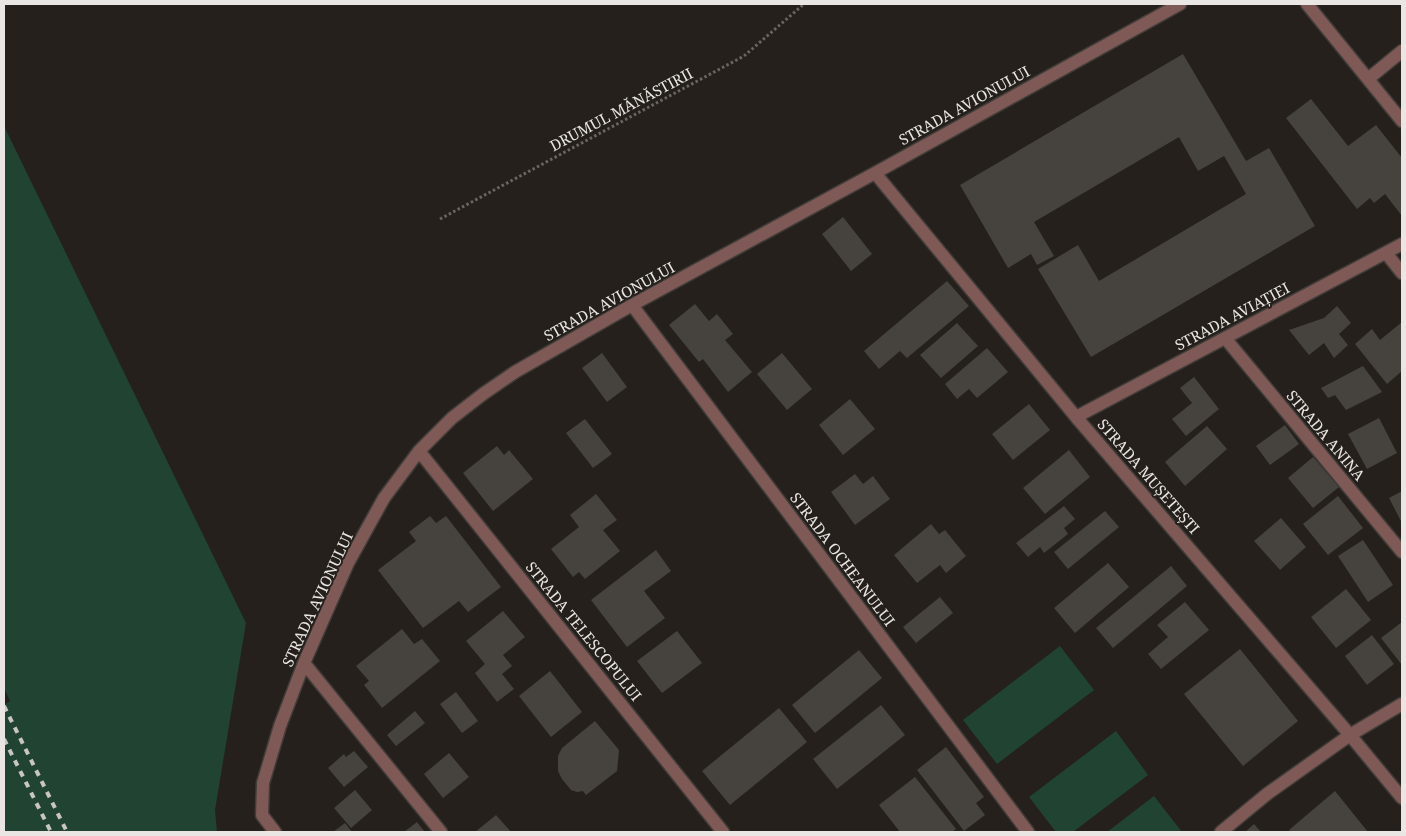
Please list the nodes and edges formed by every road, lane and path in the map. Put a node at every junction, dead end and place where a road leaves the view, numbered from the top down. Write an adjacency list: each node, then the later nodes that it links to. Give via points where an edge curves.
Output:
1 (804, 4): 8 (path, DRUMUL MĂNĂSTIRII, via 744,56)
2 (1180, 4): 7 (street, STRADA AVIONULUI)
3 (1307, 4): 5 (street)
4 (1402, 52): 5 (street)
5 (1368, 79): 6 (street)
6 (1402, 121)
7 (875, 173): 12 (street, STRADA AVIONULUI); 14 (street, STRADA MUȘETEȘTI)
8 (440, 219)
9 (1402, 244): 10 (street, STRADA AVIAȚIEI)
10 (1386, 253): 11 (street); 13 (street, STRADA AVIAȚIEI)
11 (1402, 273)
12 (632, 305): 15 (street, STRADA AVIONULUI, via 491,388 452,418); 24 (street, STRADA OCHEANULUI)
13 (1225, 338): 14 (street, STRADA AVIAȚIEI); 16 (street, STRADA ANINA)
14 (1076, 417): 19 (street, STRADA MUȘETEȘTI)
15 (419, 451): 17 (street, STRADA AVIONULUI, via 384,498 348,563); 23 (street, STRADA TELESCOPULUI)
16 (1402, 552)
17 (304, 664): 21 (street, STRADA AVIONULUI, via 263,783 262,815); 22 (street)
18 (1402, 704): 19 (street)
19 (1350, 735): 20 (street, STRADA MUȘETEȘTI); 25 (street, via 1267,794)
20 (1402, 798)
21 (275, 832)
22 (440, 832)
23 (723, 832)
24 (1028, 832)
25 (1221, 832)

